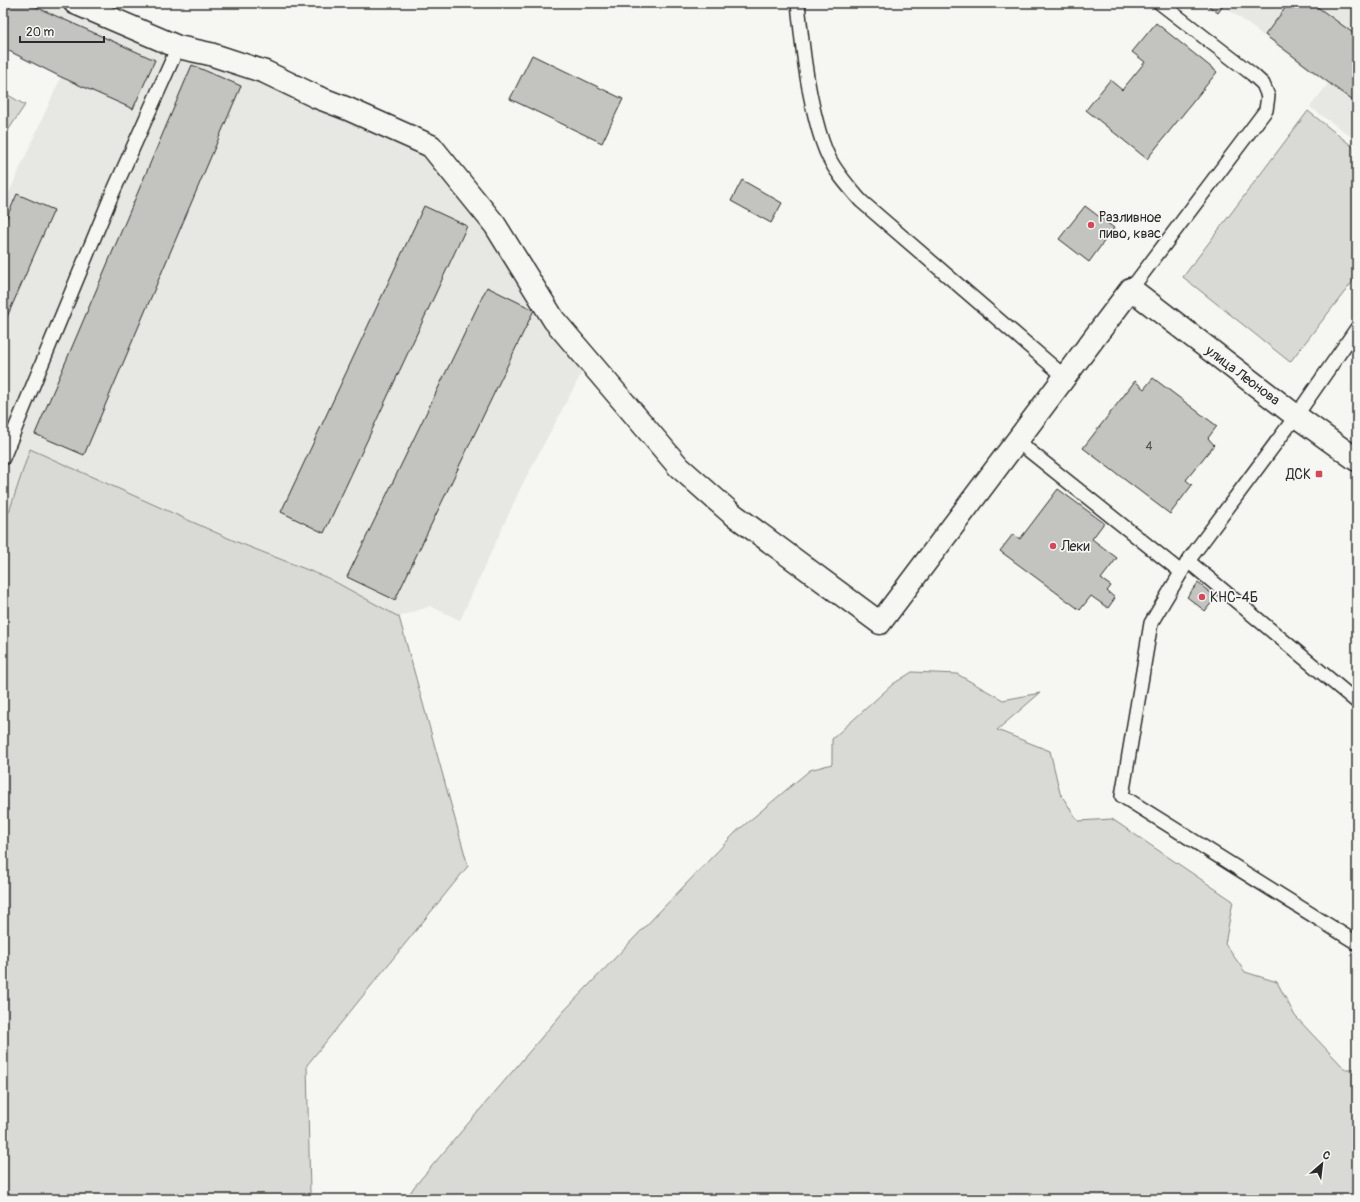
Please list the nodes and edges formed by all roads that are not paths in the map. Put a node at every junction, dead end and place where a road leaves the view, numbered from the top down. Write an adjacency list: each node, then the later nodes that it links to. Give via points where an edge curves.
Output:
1 (75, 3): 4 (street)
2 (798, 3): 7 (lane, via 804,60 818,130 828,157 842,179 861,201)
3 (1160, 3): 5 (lane, via 1252,74 1262,84 1268,96 1266,110)
4 (178, 47): 9 (street, via 210,54 265,72 431,146 495,225 554,320 680,467 730,512 880,623); 10 (lane, via 110,199)
5 (1131, 289): 7 (street); 8 (street, улица Леонова)
6 (1357, 328): 8 (lane)
7 (1065, 377): 9 (street)
8 (1296, 416): 11 (street, улица Леонова); 12 (lane)
9 (1017, 441): 12 (lane)
10 (3, 458)
11 (1357, 460)
12 (1184, 566): 13 (lane); 14 (lane, via 1151,623 1122,796)
13 (1357, 702)
14 (1357, 943)

